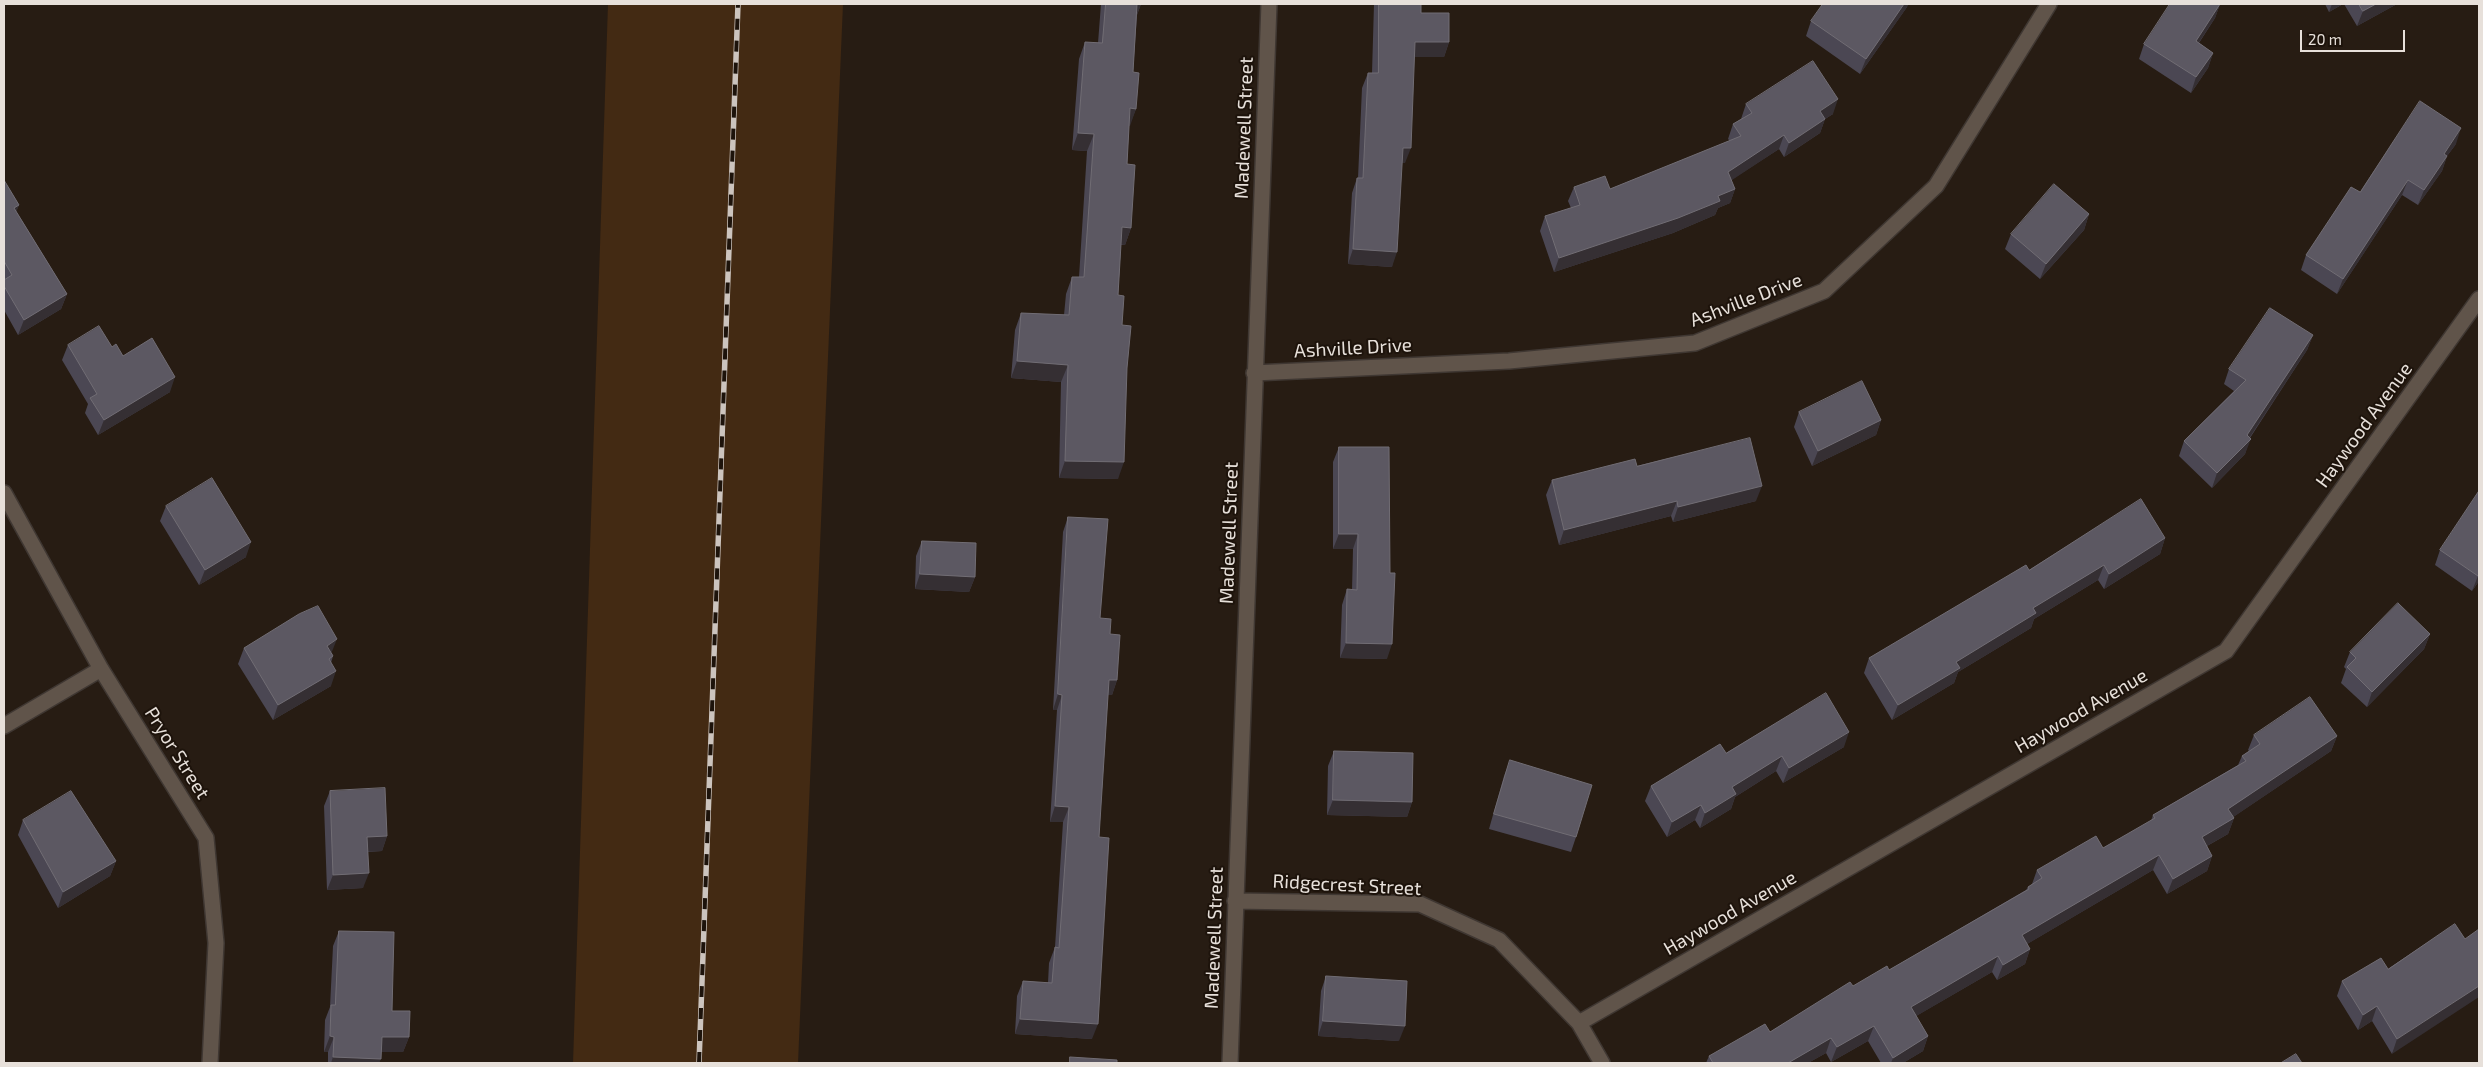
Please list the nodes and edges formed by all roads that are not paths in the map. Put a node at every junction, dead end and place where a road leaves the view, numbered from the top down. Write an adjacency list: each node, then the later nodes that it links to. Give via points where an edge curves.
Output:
1 (1269, 4): 4 (street, Madewell Street)
2 (2049, 4): 4 (street, Ashville Drive, via 1936,186 1824,291 1695,343 1509,361)
3 (2479, 299): 9 (street, Haywood Avenue, via 2226,651)
4 (1254, 373): 8 (street, Madewell Street)
5 (4, 493): 6 (street, Pryor Street)
6 (101, 669): 7 (street); 10 (street, Pryor Street, via 206,838 216,943)
7 (4, 726)
8 (1235, 901): 9 (street, Ridgecrest Street, via 1420,904 1499,940); 11 (street, Madewell Street)
9 (1580, 1023): 12 (street, Ridgecrest Street)
10 (210, 1063)
11 (1230, 1063)
12 (1602, 1063)

